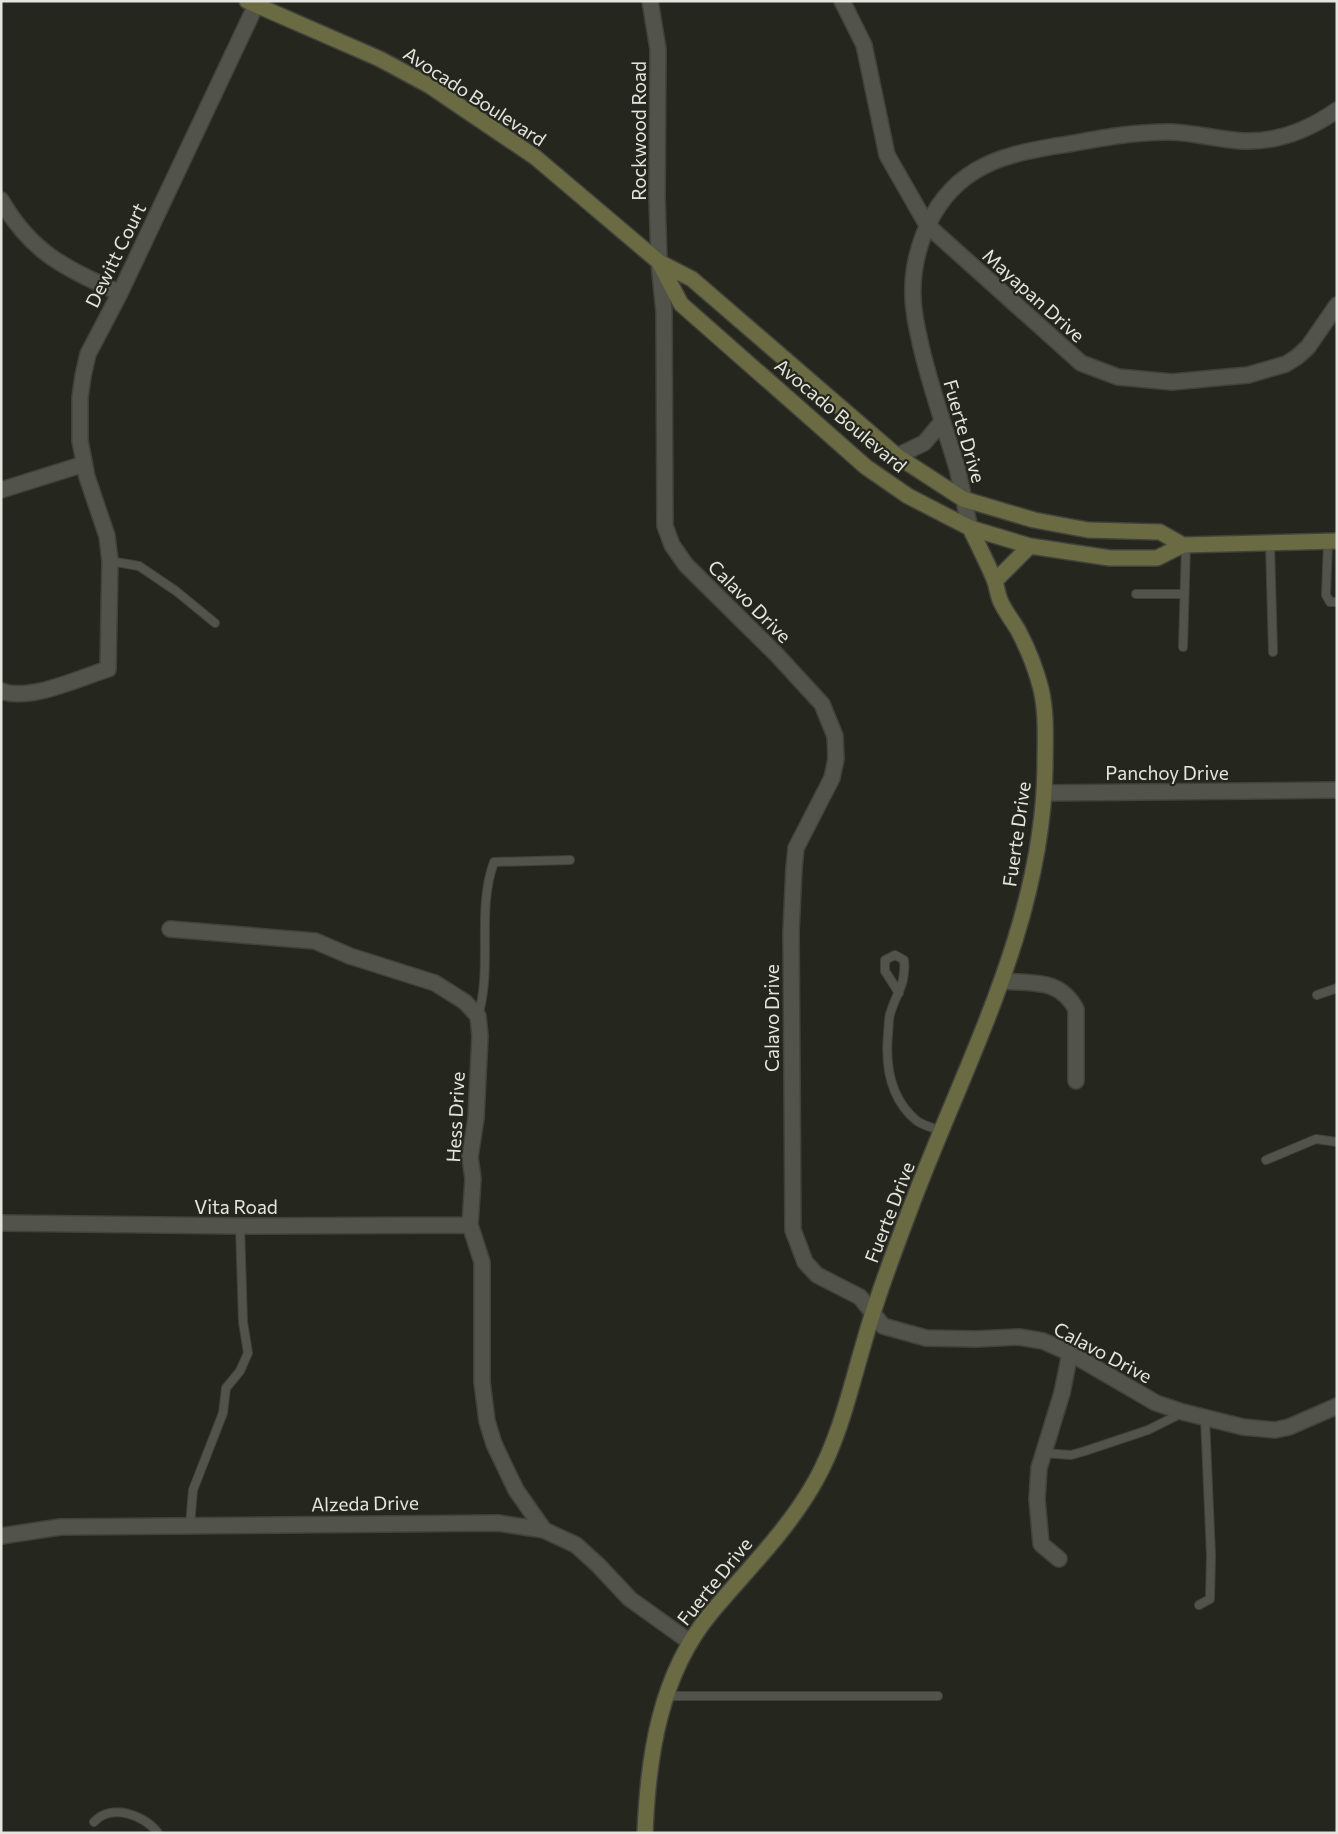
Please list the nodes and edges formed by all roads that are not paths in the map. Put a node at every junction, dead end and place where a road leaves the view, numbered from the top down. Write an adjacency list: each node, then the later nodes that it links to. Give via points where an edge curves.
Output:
1 (650, 1): 7 (street, Rockwood Road, via 658,50)
2 (842, 1): 6 (street, Mayapan Drive, via 864,45 887,155)
3 (251, 3): 7 (main road, Avocado Boulevard, via 380,59 430,86 535,157); 8 (street, Dewitt Court)
4 (1337, 110): 6 (street, Fuerte Drive, via 1307,128 1265,140 1139,132 1025,152 976,170 961,181 936,209)
5 (1, 200): 8 (street, via 22,232 51,258)
6 (928, 225): 9 (street, Mayapan Drive, via 1081,363 1118,376 1172,382 1248,375 1286,364 1308,347); 10 (street, Fuerte Drive, via 918,256 913,296)
7 (659, 262): 11 (main road, Avocado Boulevard, via 692,279); 15 (main road, Avocado Boulevard, via 681,304 866,467 908,496); 45 (street, Calavo Drive, via 664,312 665,526 672,545 686,565 822,704 835,736 836,759 832,778 796,848 794,868 791,932 793,1230 805,1262 817,1275 860,1297)
8 (120, 293): 12 (street, Dewitt Court, via 88,354 83,376 79,419)
9 (1337, 305)
10 (941, 423): 11 (street, via 924,443); 14 (street, Fuerte Drive)
11 (897, 456): 14 (main road, Avocado Boulevard)
12 (84, 464): 13 (street); 20 (street, Dewitt Court, via 107,536)
13 (1, 490)
14 (964, 499): 15 (street, Fuerte Drive); 18 (main road, Avocado Boulevard, via 1034,520 1088,530 1160,532)
15 (970, 528): 19 (main road, Avocado Boulevard); 21 (main road, Fuerte Drive)
16 (1332, 542): 17 (main road, Avocado Boulevard); 24 (lane, via 1326,595 1330,602)
17 (1270, 544): 18 (main road, Avocado Boulevard); 27 (lane)
18 (1184, 545): 19 (main road, Avocado Boulevard, via 1157,558 1110,558); 23 (lane)
19 (1030, 546): 21 (main road)
20 (110, 561): 25 (lane, via 138,566 176,591); 28 (street, Dewitt Court, via 108,669 29,694)
21 (995, 582): 30 (main road, Fuerte Drive, via 1000,601 1028,651 1040,685 1045,717)
22 (1136, 594): 23 (lane)
23 (1183, 594): 26 (lane)
24 (1337, 602)
25 (215, 623)
26 (1183, 647)
27 (1273, 652)
28 (1, 691)
29 (1337, 790): 30 (street, Panchoy Drive)
30 (1044, 793): 33 (main road, Fuerte Drive, via 1030,887)
31 (570, 860): 37 (lane, via 494,862 486,882 484,996)
32 (170, 929): 37 (street, via 315,941 350,956 435,983 465,1002)
33 (1002, 981): 38 (street, via 1054,986 1072,1001 1076,1009); 39 (main road, Fuerte Drive)
34 (1337, 988): 36 (lane)
35 (899, 993): 39 (lane, via 890,1012 886,1056 892,1085 910,1114 919,1122)
36 (1317, 994)
37 (478, 1016): 43 (street, Hess Drive, via 480,1036 476,1118 470,1157 473,1179)
38 (1076, 1081)
39 (942, 1131): 45 (main road, Fuerte Drive)
40 (1337, 1142): 41 (lane, via 1316,1139)
41 (1266, 1160)
42 (1, 1223): 44 (street, Vita Road)
43 (470, 1225): 44 (street, Vita Road); 52 (street, Hess Drive, via 482,1262 482,1382 487,1421 516,1490)
44 (240, 1226): 51 (lane, via 242,1314 248,1353 240,1371 226,1388 223,1414 193,1490)
45 (872, 1313): 46 (street, Calavo Drive, via 882,1326 926,1338 1019,1337 1043,1340); 56 (main road, Fuerte Drive, via 843,1413 814,1484 775,1540 710,1614)
46 (1070, 1353): 48 (street, Calavo Drive, via 1156,1403); 50 (street, via 1062,1394)
47 (1337, 1406): 49 (street, Calavo Drive, via 1275,1430)
48 (1183, 1412): 49 (street, Calavo Drive); 50 (lane, via 1148,1430 1071,1455)
49 (1205, 1418): 55 (lane, via 1210,1599)
50 (1044, 1452): 54 (street, via 1037,1499 1041,1544)
51 (190, 1525): 52 (street, Alzeda Drive, via 452,1522 498,1523); 53 (street, Alzeda Drive, via 60,1526)
52 (544, 1530): 56 (street, Alzeda Drive, via 576,1545 630,1600)
53 (1, 1536)
54 (1059, 1559)
55 (1199, 1605)
56 (690, 1642): 57 (main road, Fuerte Drive)
57 (666, 1696): 58 (lane); 61 (main road, Fuerte Drive, via 653,1748 646,1794)
58 (938, 1696)
59 (94, 1822): 60 (lane, via 99,1817 127,1812 139,1817)
60 (158, 1833)
61 (645, 1833)

